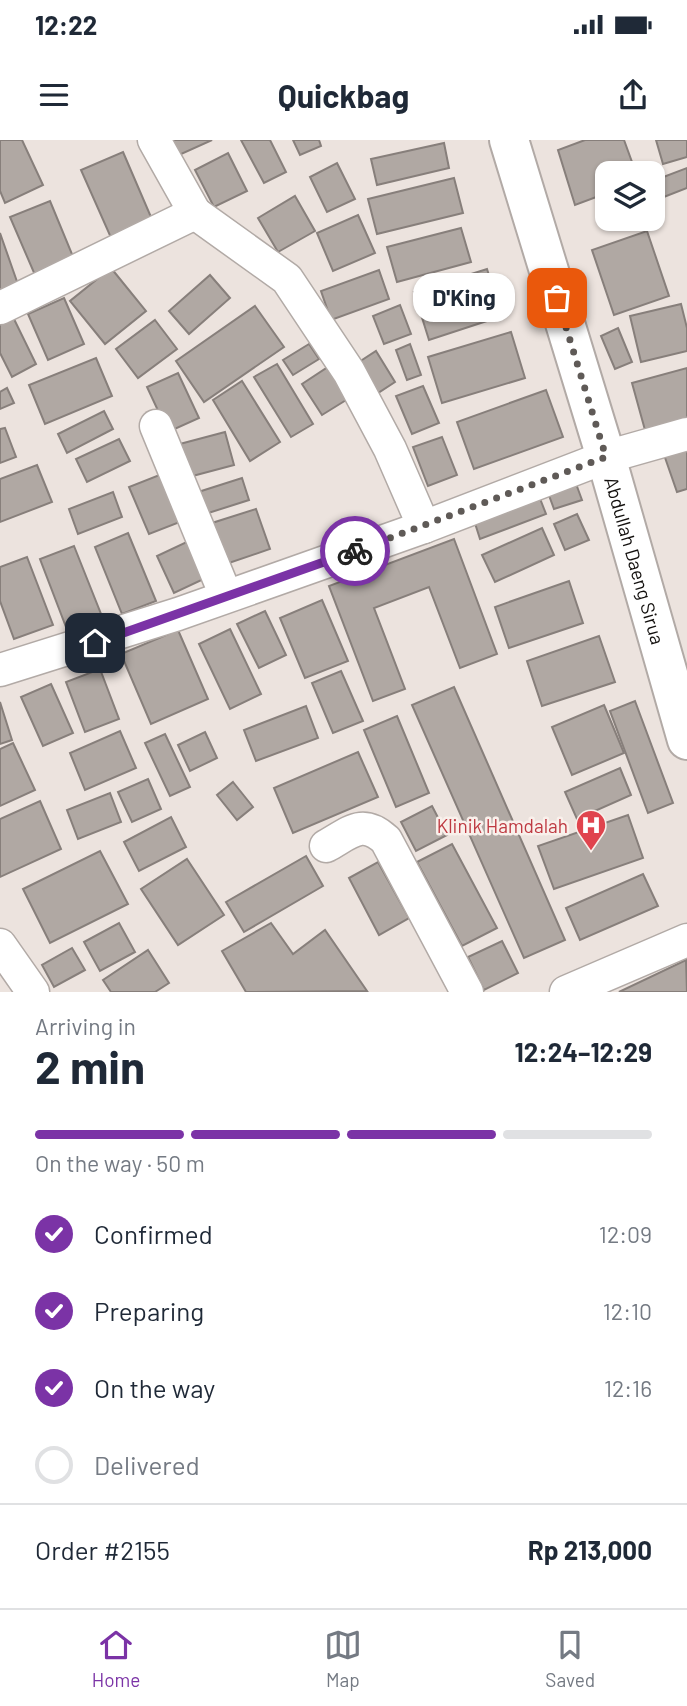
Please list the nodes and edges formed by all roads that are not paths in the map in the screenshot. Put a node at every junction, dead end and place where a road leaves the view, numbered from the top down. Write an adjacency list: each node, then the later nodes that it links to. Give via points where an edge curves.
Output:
1 (155, 140): 3 (street)
2 (509, 140): 7 (main road, Abdullah Daeng Sirua)
3 (195, 213): 4 (street); 8 (street, via 287,279 301,298 385,438)
4 (0, 308)
5 (156, 426): 9 (street)
6 (687, 434): 7 (street)
7 (606, 457): 8 (street); 11 (main road, Abdullah Daeng Sirua)
8 (424, 527): 9 (street)
9 (226, 596): 10 (street, via 95,643)
10 (0, 670)
11 (687, 740)
12 (326, 846): 16 (street, via 360,827 374,830 386,840)
13 (687, 940): 17 (street)
14 (0, 945): 15 (street)
15 (33, 992)
16 (467, 992)
17 (566, 992)

